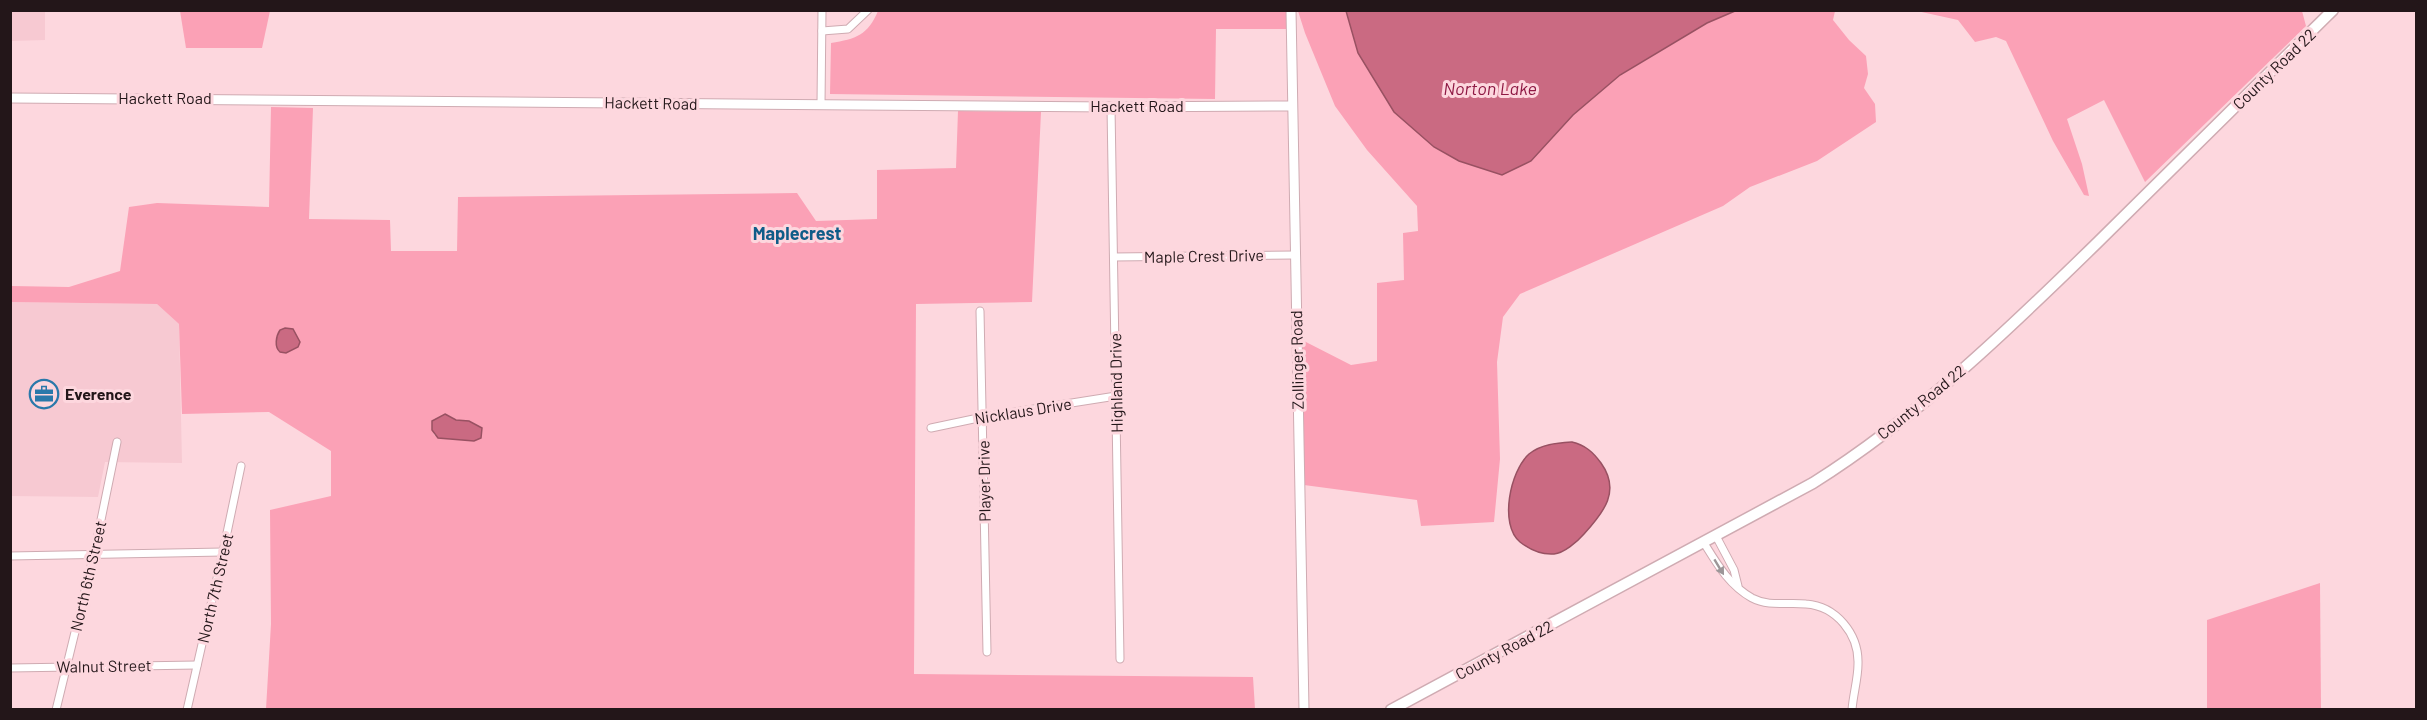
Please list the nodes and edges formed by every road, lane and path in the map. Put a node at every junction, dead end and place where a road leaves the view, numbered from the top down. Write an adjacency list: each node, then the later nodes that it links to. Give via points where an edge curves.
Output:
1 (822, 10): 5 (street)
2 (868, 10): 5 (street, via 848,29)
3 (1291, 10): 8 (street, Zollinger Road)
4 (2333, 10): 18 (main road, County Road 22, via 1975,358 1840,466)
5 (822, 31): 7 (street)
6 (10, 98): 7 (street, Hackett Road)
7 (821, 104): 9 (street, Hackett Road)
8 (1292, 106): 9 (street, Hackett Road); 10 (street, Zollinger Road)
9 (1111, 107): 11 (street, Highland Drive)
10 (1294, 255): 11 (street, Maple Crest Drive); 31 (street, Zollinger Road)
11 (1114, 257): 13 (street, Highland Drive)
12 (980, 311): 14 (street, Player Drive)
13 (1116, 396): 14 (street, Nicklaus Drive); 25 (street, Highland Drive)
14 (983, 417): 15 (street, Nicklaus Drive); 24 (street, Player Drive)
15 (931, 428)
16 (117, 442): 21 (street, North 6th Street)
17 (241, 466): 20 (street, North 7th Street)
18 (1716, 536): 19 (main road, County Road 22); 23 (street)
19 (1704, 543): 23 (street, one-way to 23, via 1724,576); 32 (main road, County Road 22)
20 (224, 552): 21 (street); 26 (street, North 7th Street)
21 (94, 554): 22 (street); 27 (street, North 6th Street)
22 (10, 556)
23 (1738, 586): 33 (street, via 1761,602 1818,606 1844,623 1858,663)
24 (987, 652)
25 (1120, 659)
26 (197, 665): 27 (street, Walnut Street); 30 (street, North 7th Street)
27 (67, 667): 28 (street, Walnut Street); 29 (street, North 6th Street)
28 (10, 668)
29 (56, 710)
30 (187, 710)
31 (1304, 710)
32 (1390, 710)
33 (1852, 710)

